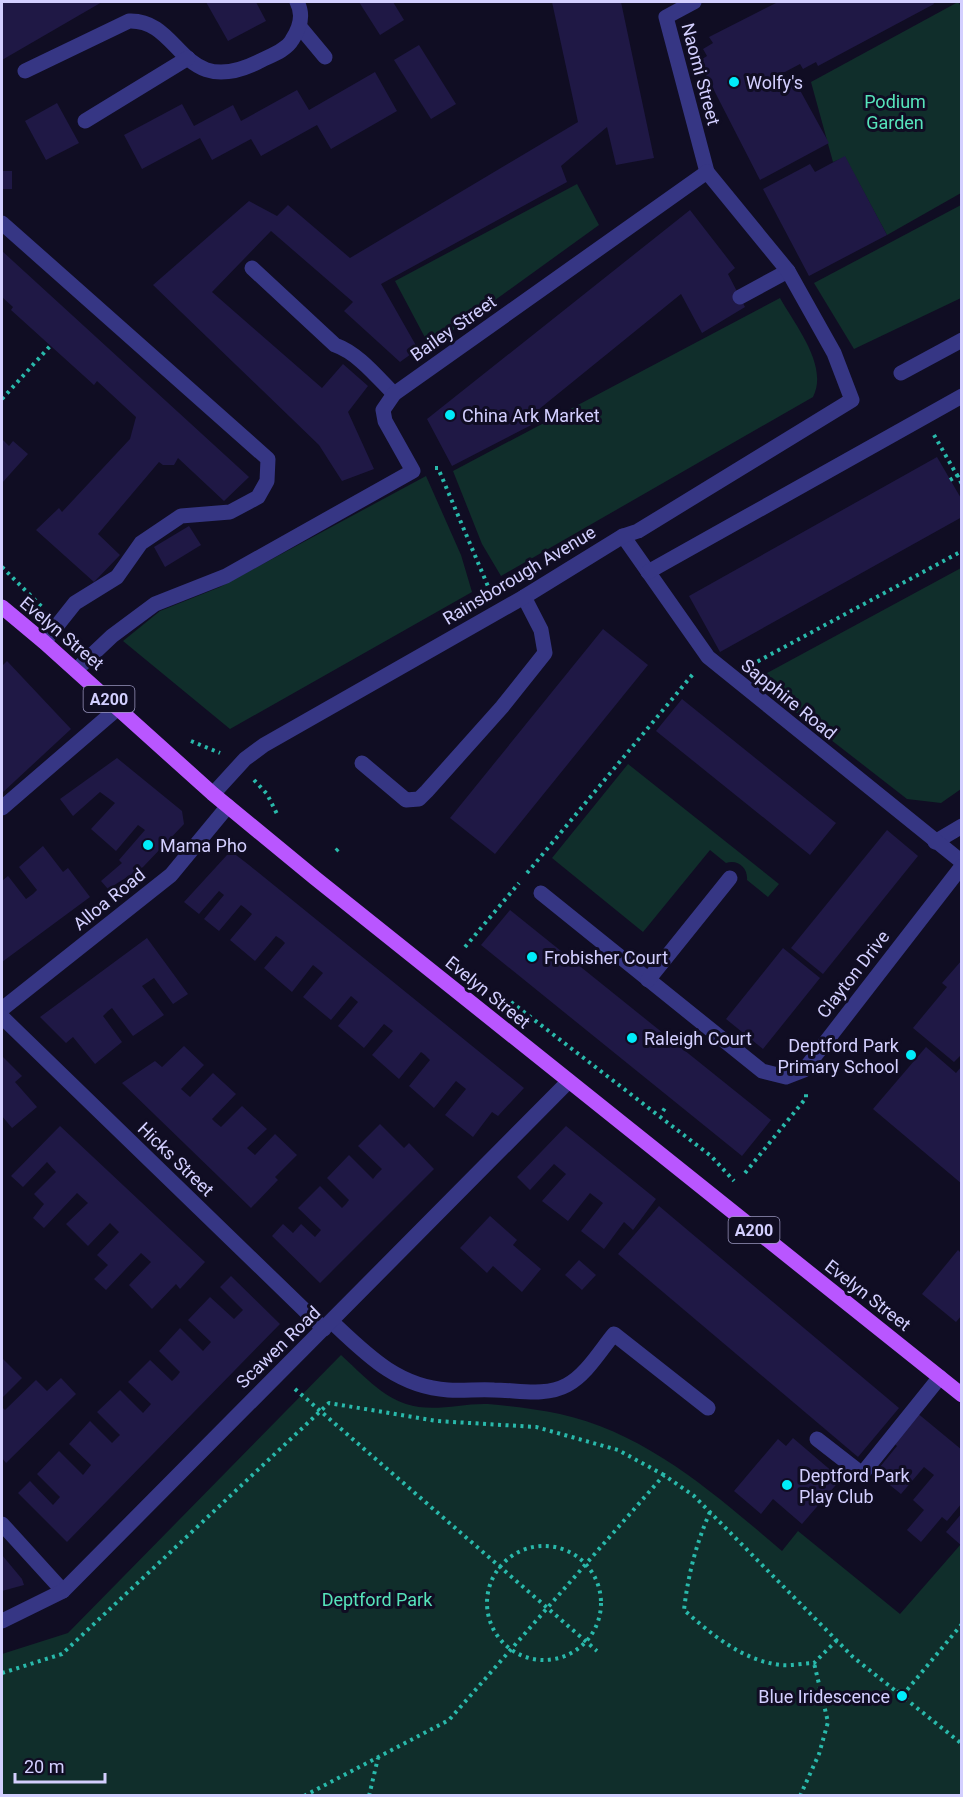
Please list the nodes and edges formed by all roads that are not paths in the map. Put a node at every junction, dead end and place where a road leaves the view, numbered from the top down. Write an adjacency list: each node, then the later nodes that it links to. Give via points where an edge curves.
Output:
1 (297, 2): 3 (street)
2 (694, 2): 8 (street, Naomi Street, via 666,17)
3 (300, 27): 4 (street); 5 (street, via 289,46 237,72 212,72)
4 (325, 57)
5 (188, 58): 6 (street, via 152,27 141,21 129,21); 7 (street)
6 (25, 71)
7 (85, 121)
8 (707, 172): 11 (street); 15 (street, Bailey Street)
9 (2, 223): 21 (street, via 268,459 267,481 258,496 230,512 181,516 149,537 117,577 75,603)
10 (252, 268): 15 (street)
11 (788, 271): 12 (street); 17 (street, Rainsborough Avenue, via 834,354 852,399 638,531)
12 (740, 297)
13 (962, 340): 14 (street)
14 (901, 373)
15 (394, 394): 22 (street, via 383,410 385,421 413,471 226,576 154,604)
16 (962, 396): 18 (street)
17 (623, 536): 18 (street, Sapphire Road); 19 (street, Rainsborough Avenue)
18 (648, 572): 29 (street, Sapphire Road, via 708,657 729,677)
19 (524, 597): 24 (street, via 542,630 545,653 427,791 419,799 406,800); 25 (street, Rainsborough Avenue, via 264,745 245,759)
20 (2, 607): 21 (main road, Evelyn Street / A200)
21 (44, 642): 22 (main road, Evelyn Street / A200)
22 (75, 670): 23 (main road, Evelyn Street / A200)
23 (118, 708): 25 (main road, Evelyn Street / A200); 27 (street)
24 (362, 763)
25 (213, 794): 26 (main road, Evelyn Street / A200)
26 (228, 806): 34 (street, Alloa Road, via 171,875); 36 (main road, Evelyn Street / A200)
27 (2, 808)
28 (962, 826): 29 (street)
29 (935, 842): 30 (street, Sapphire Road)
30 (962, 864): 33 (street, Clayton Drive, via 804,1070 786,1077 762,1071)
31 (730, 878): 33 (street)
32 (541, 893): 33 (street)
33 (648, 980)
34 (2, 1009)
35 (2, 1017): 37 (street, Hicks Street)
36 (569, 1081): 37 (street, Scawen Road); 38 (main road, Evelyn Street / A200)
37 (328, 1325): 40 (street, Hicks Street, via 406,1382 449,1390 544,1392 566,1386 614,1334); 43 (street, Scawen Road)
38 (940, 1377): 39 (main road, Evelyn Street / A200); 41 (street, via 862,1473)
39 (962, 1395)
40 (708, 1408)
41 (817, 1438)
42 (2, 1524): 43 (street)
43 (63, 1591): 44 (street, Scawen Road)
44 (2, 1621)

